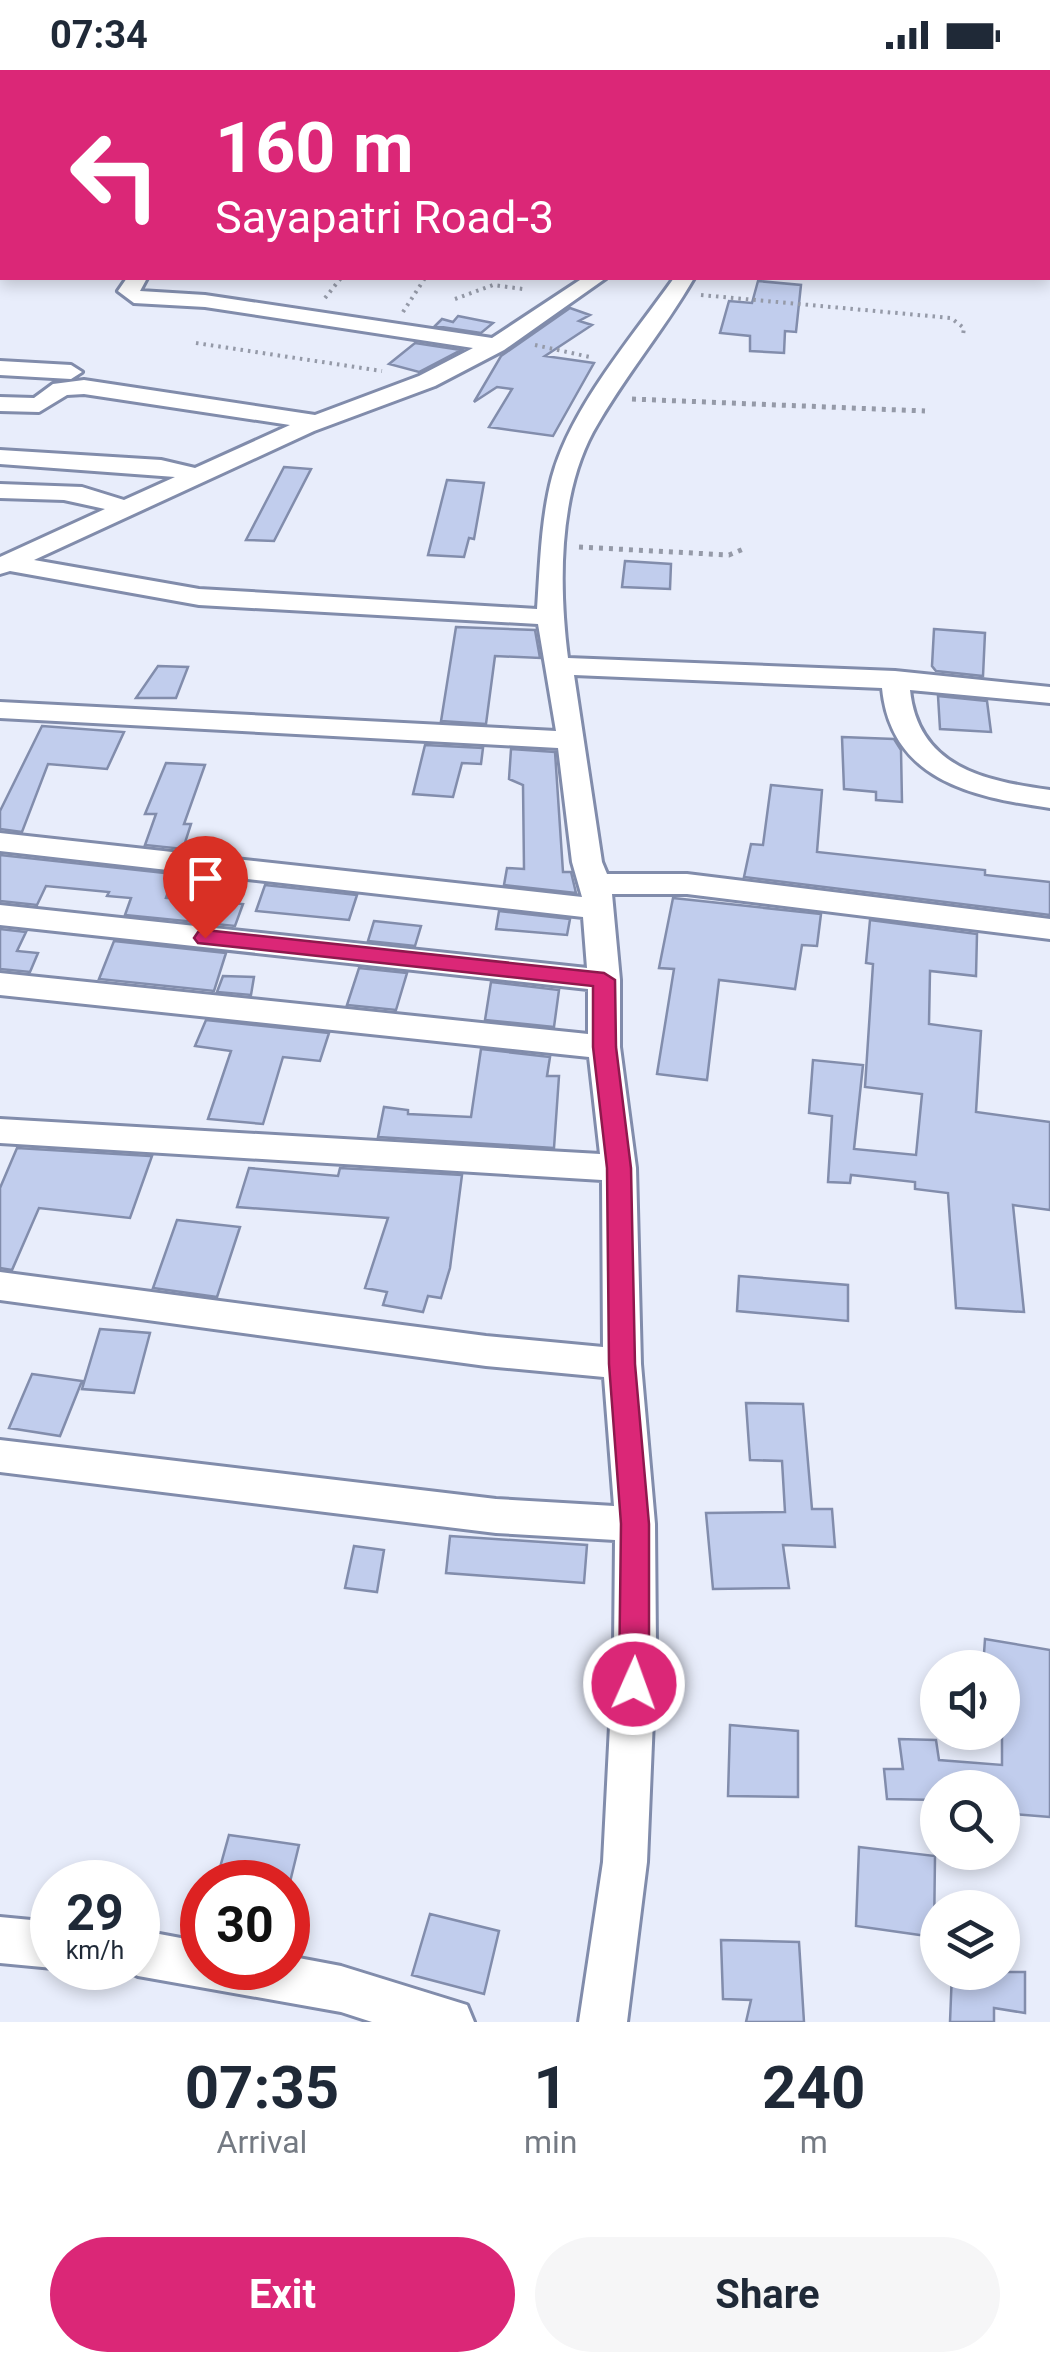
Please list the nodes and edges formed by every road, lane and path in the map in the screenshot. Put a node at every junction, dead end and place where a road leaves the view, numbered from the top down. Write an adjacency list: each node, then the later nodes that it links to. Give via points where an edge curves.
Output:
1 (136, 280): 7 (street, via 128,291 134,297)
2 (424, 280): 7 (path)
3 (593, 280): 9 (street)
4 (680, 285): 8 (path, via 952,318); 15 (street)
5 (522, 289): 6 (path, via 492,285)
6 (455, 299)
7 (391, 330): 9 (street)
8 (963, 335)
9 (503, 341): 11 (path); 14 (street)
10 (196, 343): 14 (path)
11 (590, 357)
12 (0, 368): 13 (street)
13 (72, 371): 17 (street); 19 (street, via 84,387)
14 (427, 382): 19 (street)
15 (606, 398): 18 (path); 25 (street, via 564,476)
16 (0, 404): 17 (street)
17 (40, 404): 20 (street)
18 (925, 410)
19 (317, 422): 22 (street)
20 (29, 430)
21 (0, 457): 22 (street)
22 (196, 475): 24 (street)
23 (0, 491): 24 (street, via 88,496 112,500)
24 (120, 509): 27 (street)
25 (553, 546): 26 (path, via 729,555); 28 (street)
26 (746, 548)
27 (4, 564): 28 (street, via 199,597)
28 (550, 617): 29 (street)
29 (556, 666): 30 (street); 33 (street)
30 (894, 679): 31 (street); 34 (street, via 903,726 935,766)
31 (1050, 695)
32 (0, 710): 33 (street)
33 (572, 740): 36 (street)
34 (1050, 799)
35 (0, 842): 36 (street)
36 (597, 897): 38 (street, via 687,884); 39 (street)
37 (0, 916): 39 (street)
38 (1050, 929)
39 (604, 980): 41 (street)
40 (0, 984): 41 (street)
41 (604, 1047): 43 (street)
42 (0, 1130): 43 (street)
43 (619, 1168): 45 (street)
44 (0, 1286): 45 (street)
45 (622, 1364): 47 (street)
46 (0, 1456): 47 (street, via 478,1514)
47 (635, 1524): 52 (street, via 625,1862)
48 (0, 1940): 49 (street)
49 (30, 1943)
50 (310, 1984): 51 (street)
51 (450, 2022)
52 (603, 2022)

